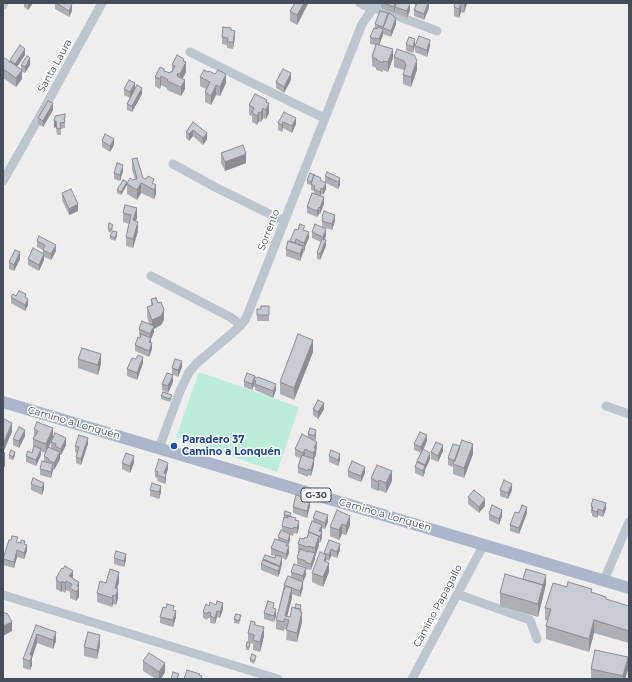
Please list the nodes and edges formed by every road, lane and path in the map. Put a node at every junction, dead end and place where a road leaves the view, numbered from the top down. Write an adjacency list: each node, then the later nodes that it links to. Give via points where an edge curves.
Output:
1 (102, 3): 8 (street, Santa Laura)
2 (360, 3): 3 (street)
3 (375, 5): 4 (street, via 379,9); 6 (street, Sorrento, via 362,24)
4 (437, 31)
5 (190, 52): 6 (street)
6 (324, 118): 9 (street, Sorrento)
7 (173, 164): 9 (street)
8 (3, 181)
9 (284, 221): 11 (street, Sorrento, via 247,316)
10 (151, 276): 11 (street, via 225,314)
11 (241, 325): 15 (street, Sorrento, via 189,372)
12 (3, 402): 15 (main road, Camino a Lonquén / G-30)
13 (606, 406): 14 (street)
14 (629, 414)
15 (159, 448): 17 (main road, Camino a Lonquén / G-30)
16 (629, 522): 18 (street)
17 (484, 544): 18 (main road, Camino a Lonquén / G-30); 20 (street, Camino Papagallo)
18 (604, 580): 19 (main road, Camino a Lonquén / G-30)
19 (629, 588)
20 (457, 594): 22 (street, via 530,620); 24 (street, Camino Papagallo)
21 (3, 595): 23 (street)
22 (537, 639)
23 (278, 679)
24 (412, 679)

